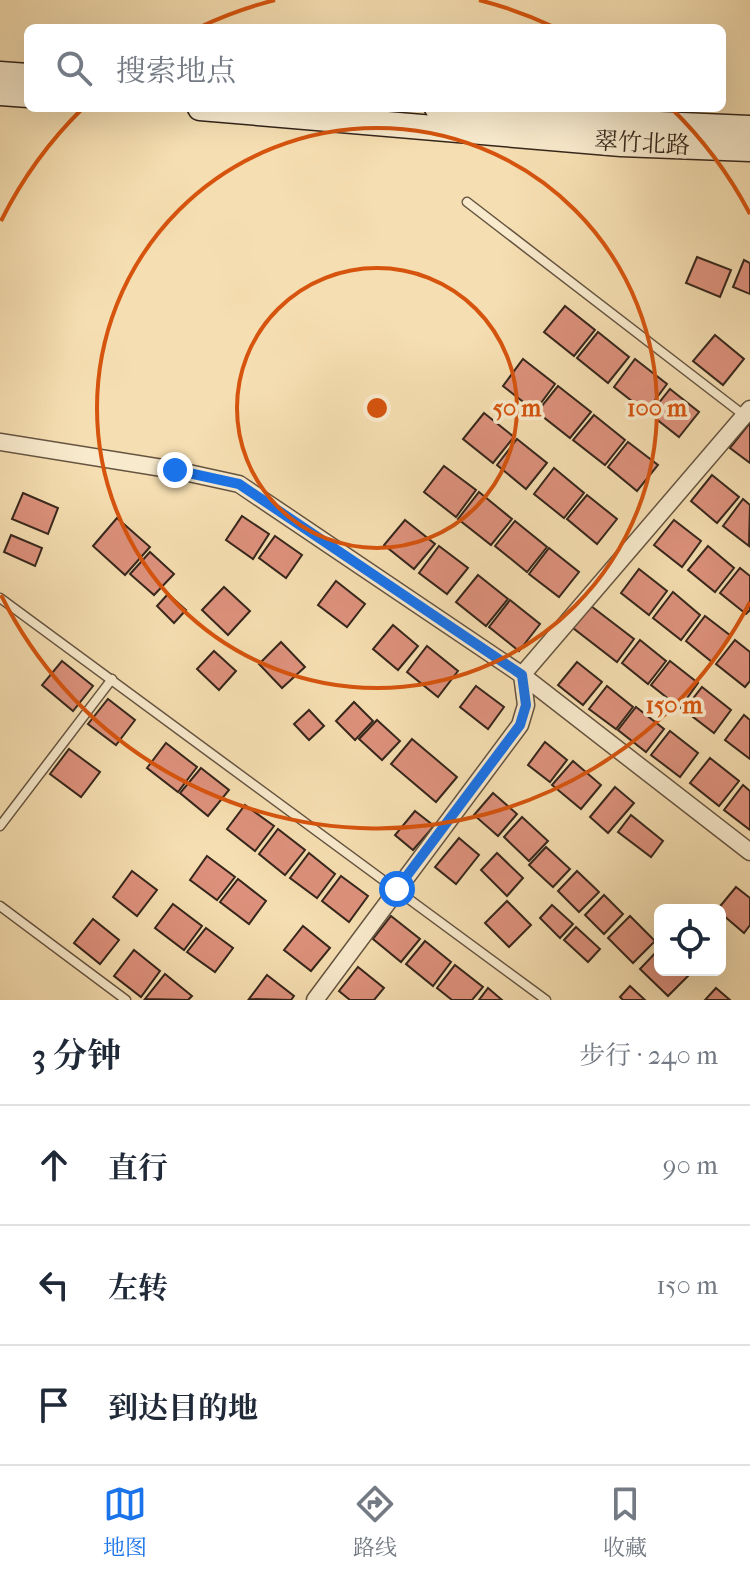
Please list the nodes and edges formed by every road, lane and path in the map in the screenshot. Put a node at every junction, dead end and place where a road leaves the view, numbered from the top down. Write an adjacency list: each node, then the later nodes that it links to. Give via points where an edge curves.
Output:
1 (0, 74): 2 (main road)
2 (24, 76)
3 (0, 93): 4 (main road)
4 (24, 95)
5 (247, 112): 8 (main road, 翠竹北路, via 621,144)
6 (487, 112): 7 (main road, 翠竹北路)
7 (750, 128)
8 (750, 149)
9 (467, 202): 10 (lane)
10 (748, 413): 13 (street)
11 (0, 442): 13 (street, via 239,484)
12 (0, 598): 14 (lane)
13 (522, 675): 16 (street); 17 (street, via 526,705 520,725)
14 (112, 679): 15 (lane); 17 (lane)
15 (0, 826)
16 (750, 852)
17 (397, 889): 20 (street); 21 (lane)
18 (0, 906): 19 (lane)
19 (126, 1000)
20 (315, 1000)
21 (545, 1000)

